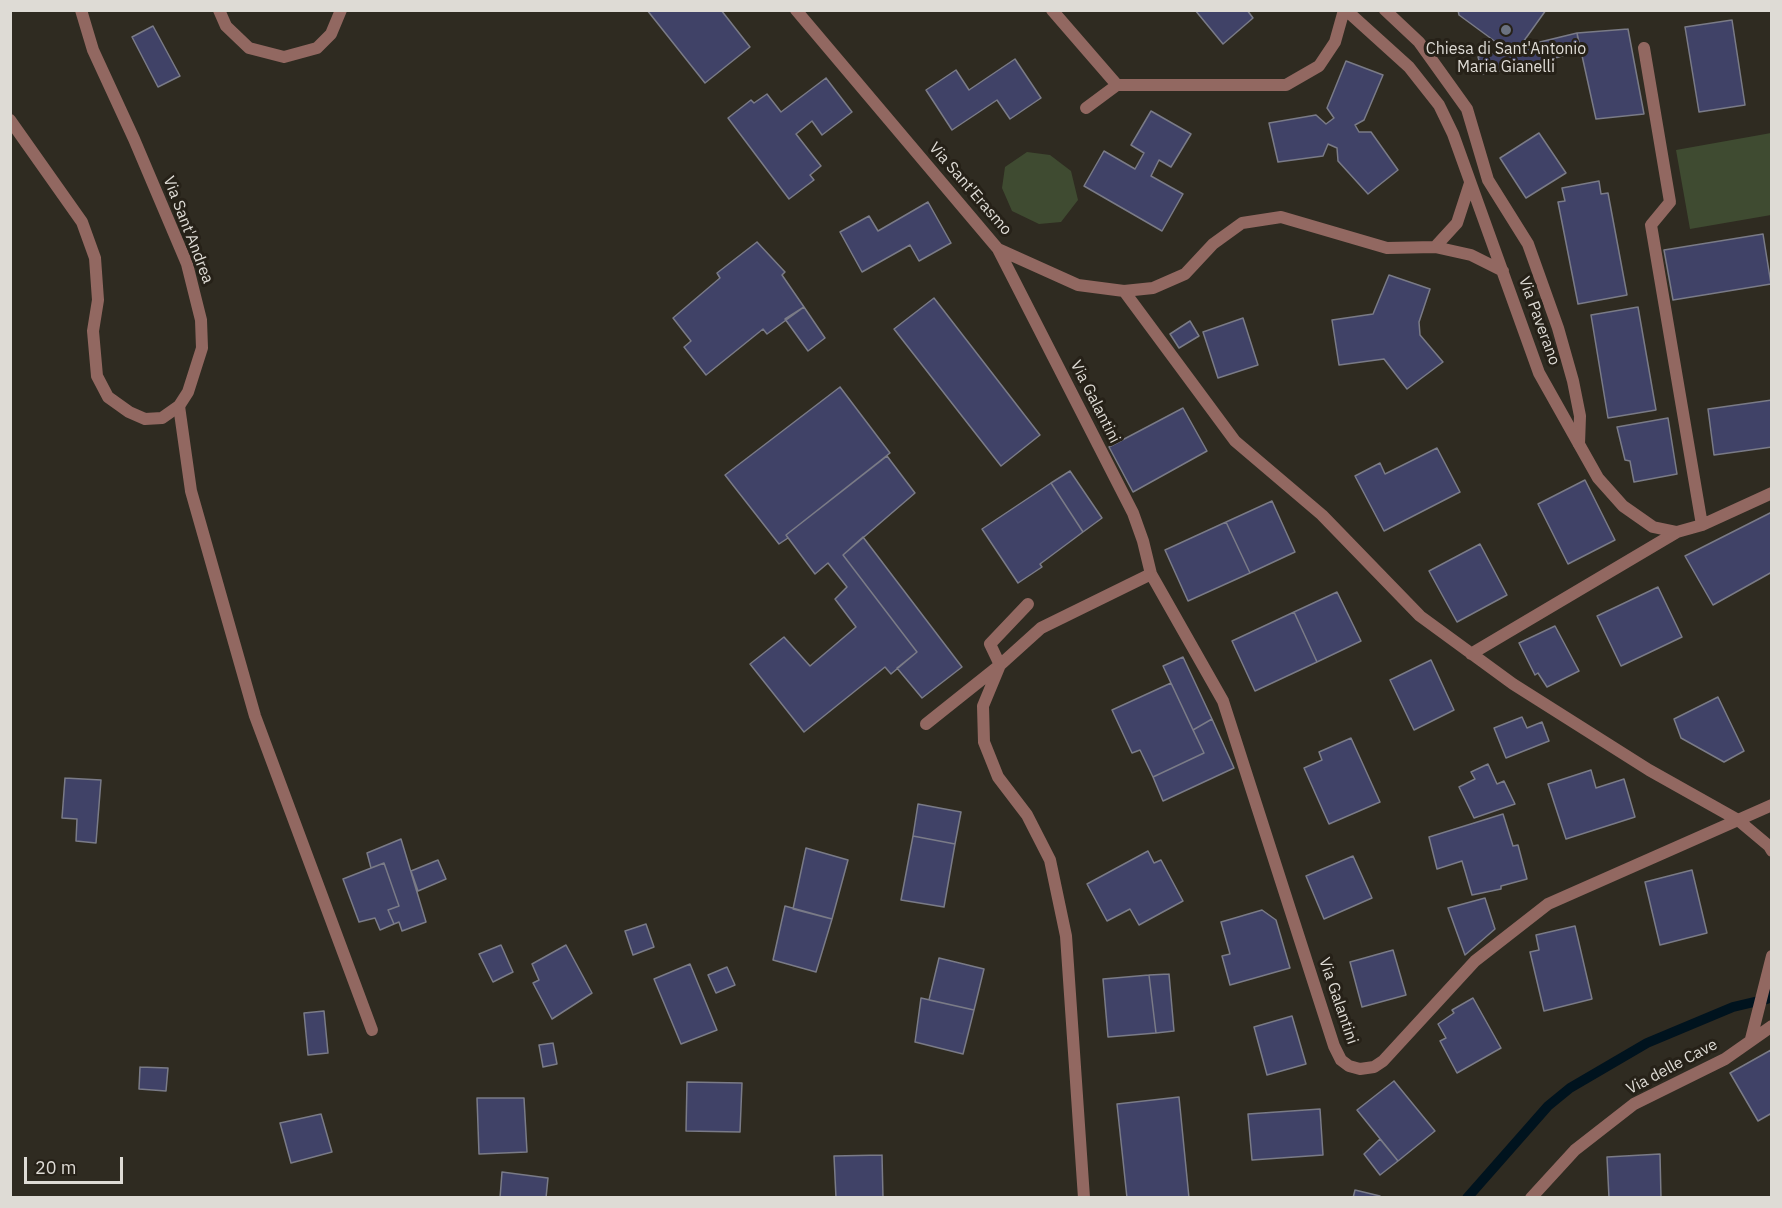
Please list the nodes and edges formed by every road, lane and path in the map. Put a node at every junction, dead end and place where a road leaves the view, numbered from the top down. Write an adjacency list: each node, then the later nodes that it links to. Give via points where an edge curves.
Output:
1 (81, 10): 17 (street, Via Sant'Andrea, via 93,50 187,264 201,320 202,348 188,392)
2 (219, 10): 3 (street, via 226,26 249,48 284,57 317,48 331,34)
3 (341, 10)
4 (796, 10): 14 (street, Via Sant'Erasmo)
5 (1052, 10): 9 (street)
6 (1345, 10): 9 (street, via 1335,42 1319,66 1286,85); 12 (street, Via Paverano, via 1409,67 1439,105)
7 (1385, 10): 18 (street, via 1419,42 1467,109 1488,180 1528,244 1573,381 1580,416)
8 (1644, 48): 20 (street, via 1670,202 1651,225)
9 (1118, 85): 10 (street)
10 (1086, 108)
11 (10, 120): 17 (street, via 82,222 95,258 98,300 93,331 97,376 108,397 145,419 162,418)
12 (1470, 183): 13 (street, via 1457,223); 15 (street, Via Paverano)
13 (1435, 247): 15 (street, Via Sant'Erasmo, via 1471,255); 16 (street, Via Sant'Erasmo, via 1387,248 1281,217 1242,223 1213,244 1185,274 1153,288)
14 (998, 249): 16 (street, Via Sant'Erasmo, via 1078,285); 22 (street, Via Galantini, via 1133,513)
15 (1503, 271): 18 (street, Via Paverano, via 1539,373)
16 (1124, 291): 24 (street, via 1235,441 1322,515 1420,616)
17 (179, 406): 32 (street, via 191,491 255,717)
18 (1579, 444): 21 (street, Via Paverano, via 1598,478 1623,506 1653,527)
19 (1772, 492): 20 (street)
20 (1702, 525): 21 (street)
21 (1677, 532): 24 (street)
22 (1151, 574): 25 (street, via 1041,628); 28 (street, Via Galantini, via 1223,701 1334,1046 1349,1066 1374,1067 1383,1061 1475,961 1548,904)
23 (1028, 604): 25 (street, via 990,644)
24 (1471, 654): 28 (street, via 1649,770)
25 (1000, 665): 26 (street); 34 (street, via 983,706 984,742 998,777 1027,815 1050,860 1066,936)
26 (926, 724)
27 (1772, 805): 28 (street, Via Galantini)
28 (1738, 820): 29 (street)
29 (1772, 851)
30 (1772, 956): 33 (street)
31 (1772, 1026): 33 (street, Via delle Cave)
32 (372, 1030)
33 (1751, 1039): 35 (street, Via delle Cave, via 1725,1059 1634,1104 1575,1150)
34 (1084, 1197)
35 (1531, 1197)

